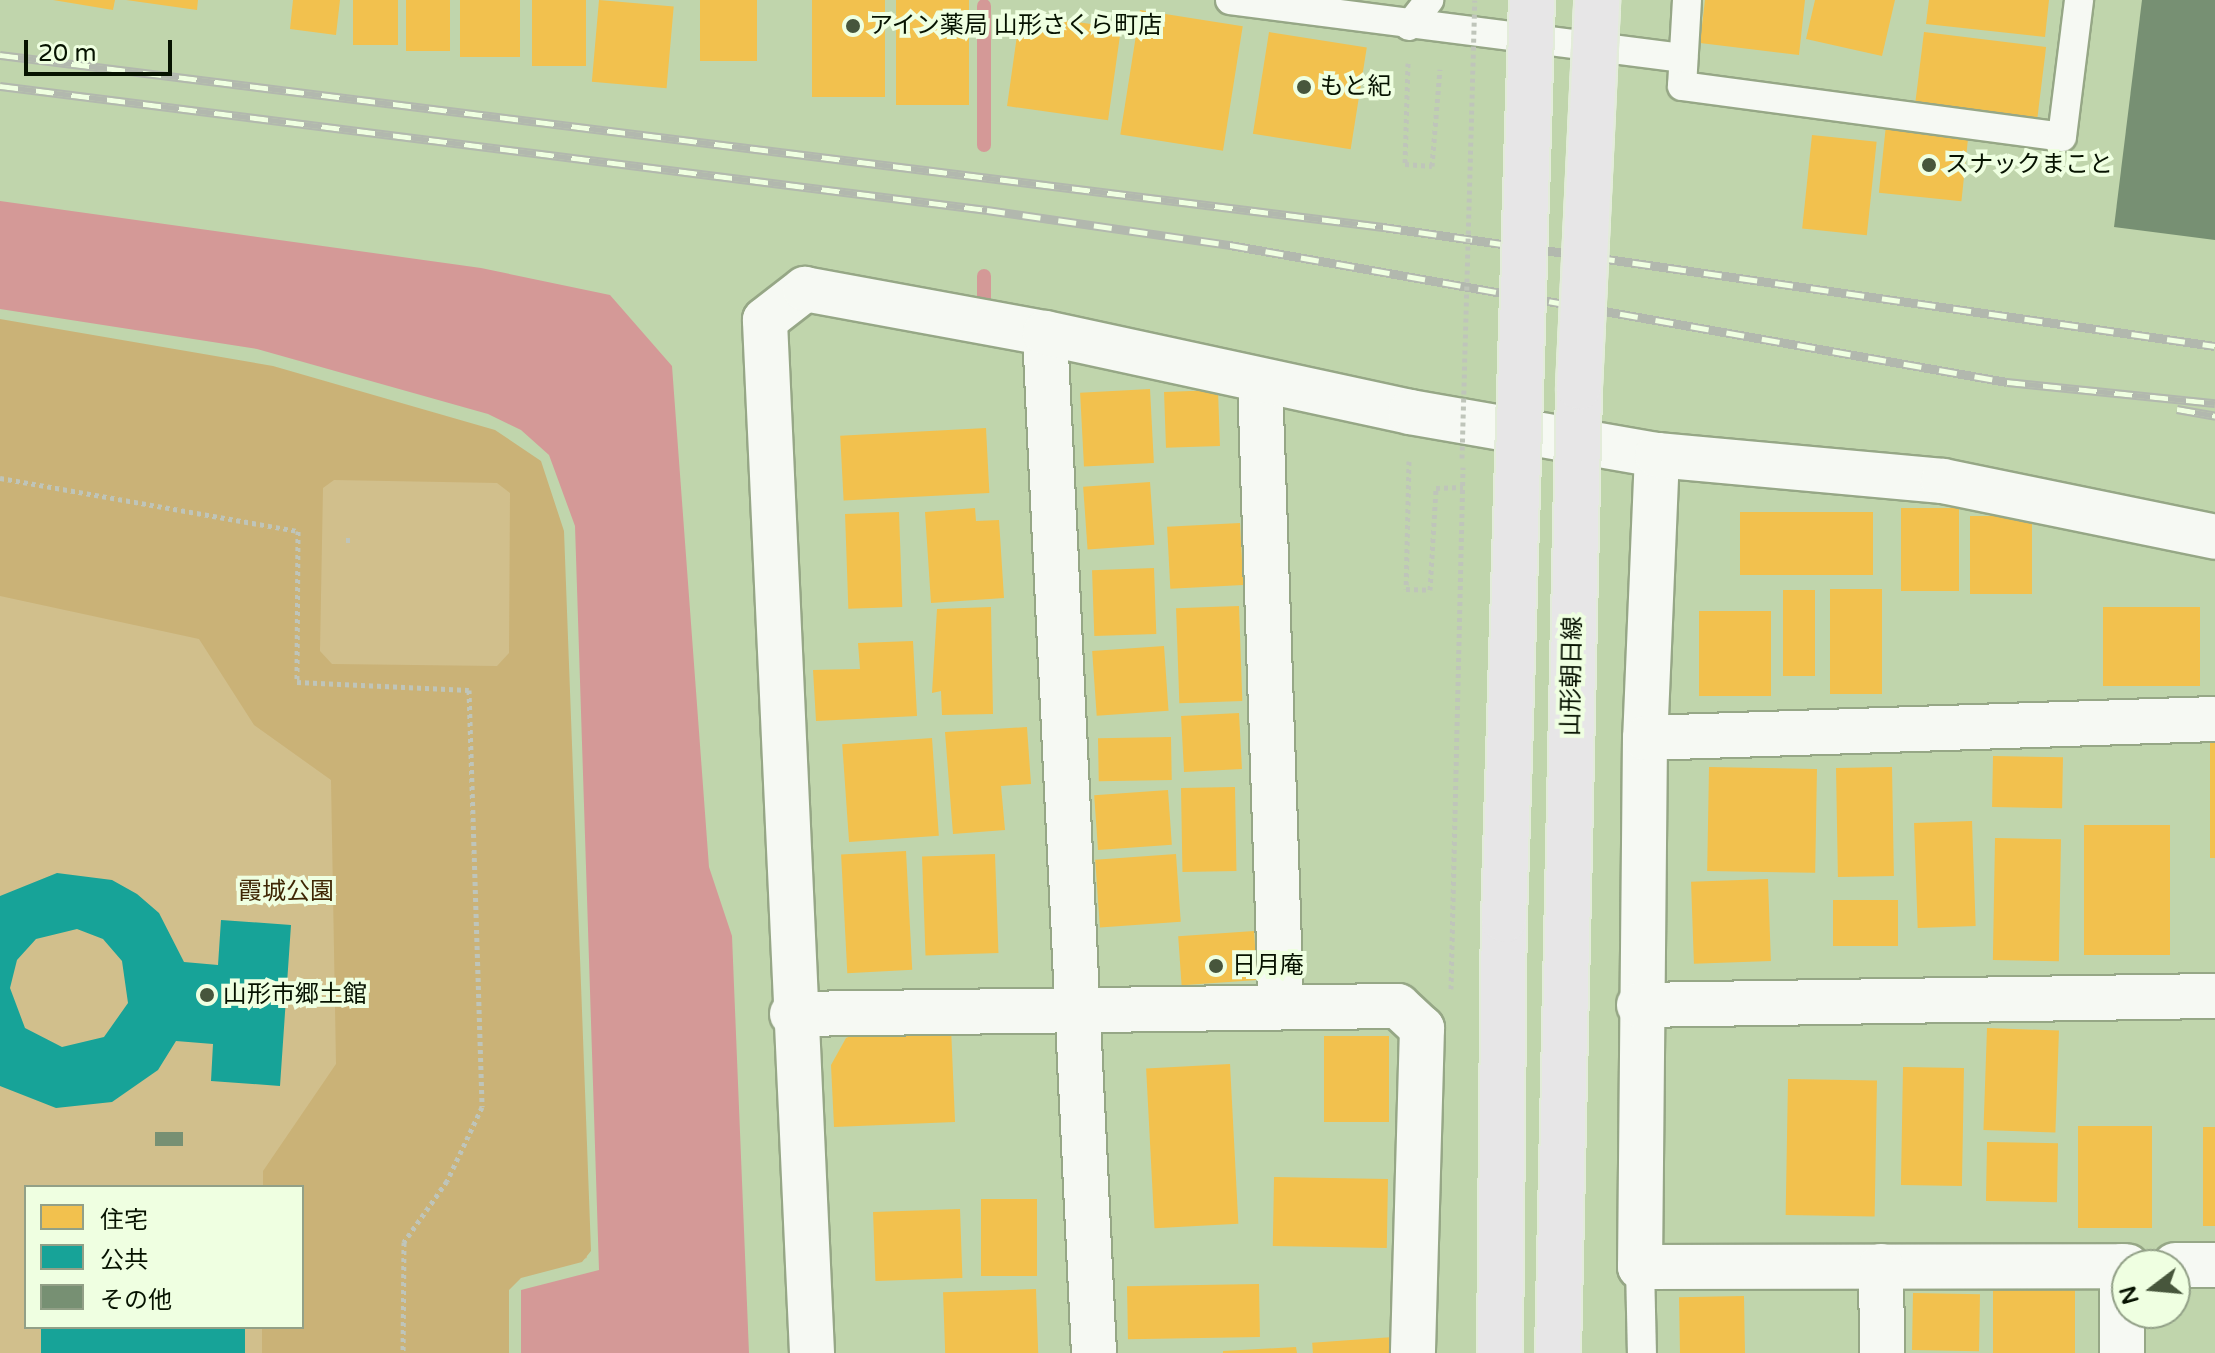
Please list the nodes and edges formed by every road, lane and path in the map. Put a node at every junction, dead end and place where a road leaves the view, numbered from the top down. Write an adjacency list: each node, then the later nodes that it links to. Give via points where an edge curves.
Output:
1 (1230, 0): 8 (lane)
2 (1429, 0): 8 (lane)
3 (1475, 0): 10 (path, bridge)
4 (1532, 0): 40 (main road, bridge, via 1506,840)
5 (1597, 0): 41 (main road, 山形朝日線, bridge, via 1579,387)
6 (1687, 0): 9 (lane)
7 (2079, 0): 9 (lane, via 2062,137 1682,86)
8 (1409, 26): 9 (lane); 11 (path, via 1405,164 1432,166 1436,69)
9 (1683, 58)
10 (1470, 68): 12 (path); 18 (path, bridge)
11 (1447, 69)
12 (1459, 69)
13 (1045, 333): 14 (street); 28 (street); 29 (street, via 805,289 765,320)
14 (1260, 381): 15 (street); 25 (street)
15 (1410, 412): 16 (street); 18 (path, via 1406,589 1430,590 1436,488)
16 (1657, 455): 19 (street, via 1943,481); 23 (street)
17 (0, 478): 36 (path, via 298,531 297,682 469,690 482,1107 447,1181 404,1242)
18 (1463, 487): 27 (path)
19 (2215, 537)
20 (346, 540): 21 (path)
21 (354, 540)
22 (2215, 719): 23 (street)
23 (1645, 738): 26 (street)
24 (2215, 996): 26 (street)
25 (1281, 1004): 28 (street); 39 (street, via 1398,1006 1422,1028)
26 (1639, 1005): 34 (street)
27 (1450, 1007)
28 (1082, 1008): 29 (street); 38 (street)
29 (792, 1014): 37 (street)
30 (2191, 1265): 31 (street)
31 (2215, 1265)
32 (1881, 1266): 33 (street); 34 (street); 43 (street)
33 (2111, 1266)
34 (1640, 1267): 42 (lane)
35 (2123, 1329): 44 (street)
36 (403, 1353)
37 (812, 1353)
38 (1094, 1353)
39 (1413, 1353)
40 (1500, 1353)
41 (1558, 1353)
42 (1642, 1353)
43 (1882, 1353)
44 (2122, 1353)

